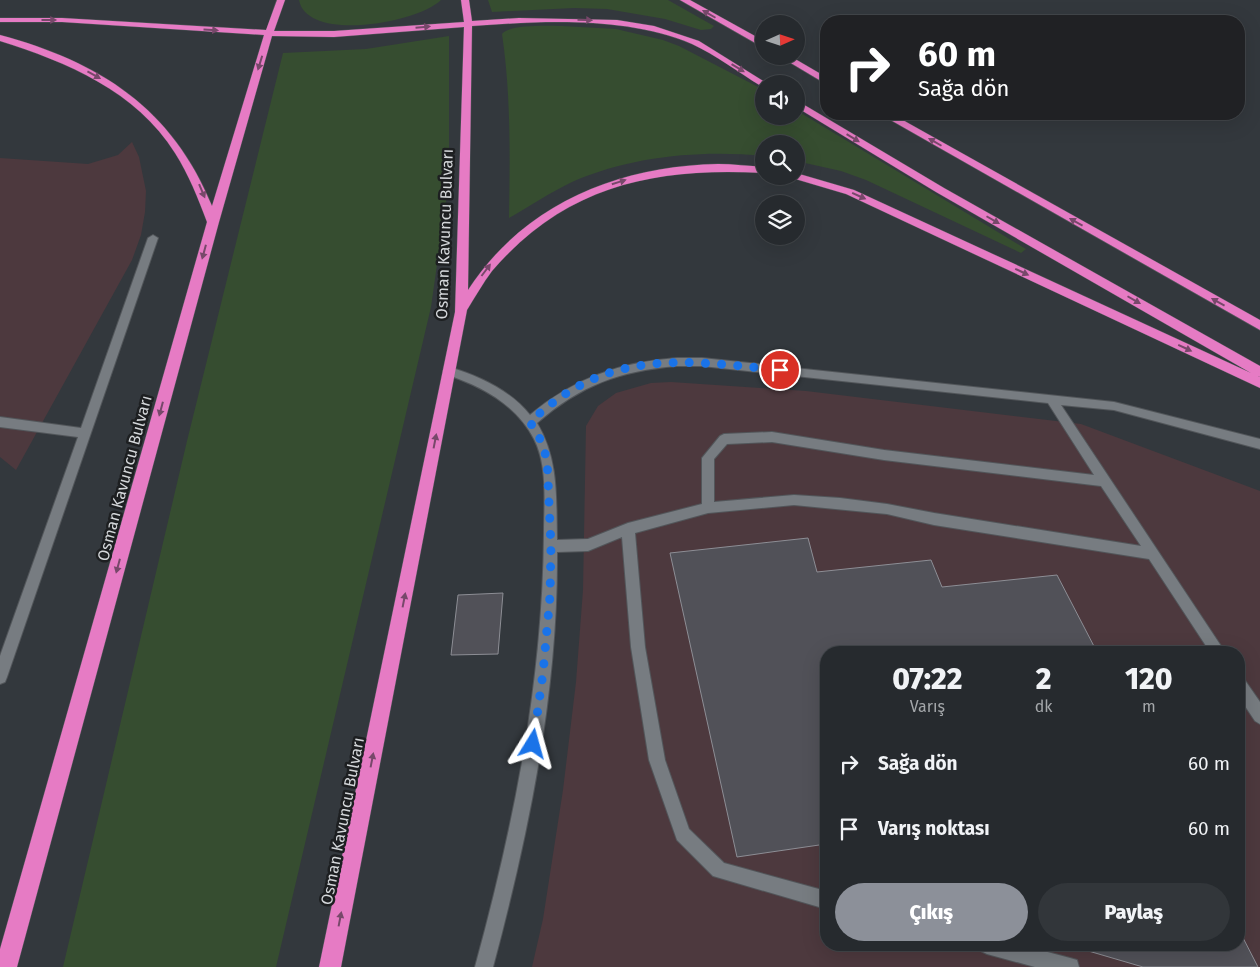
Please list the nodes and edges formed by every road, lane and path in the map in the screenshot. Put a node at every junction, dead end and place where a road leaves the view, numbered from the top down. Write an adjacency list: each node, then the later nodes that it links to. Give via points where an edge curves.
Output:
1 (281, 0): 6 (highway, Osman Kavuncu Bulvarı)
2 (465, 0): 5 (highway, Osman Kavuncu Bulvarı)
3 (684, 0): 8 (highway, one-way to 3)
4 (0, 20): 6 (highway, one-way to 6, via 62,20)
5 (468, 23): 6 (highway, one-way to 5, via 366,32); 11 (highway, one-way to 11, via 572,20 654,28 696,43); 20 (highway, Osman Kavuncu Bulvarı)
6 (269, 33): 18 (highway, Osman Kavuncu Bulvarı, one-way to 18)
7 (0, 38): 18 (highway, one-way to 18, via 70,62 138,104 176,143 191,166)
8 (755, 40)
9 (798, 65): 10 (highway)
10 (820, 78)
11 (755, 79)
12 (805, 108): 13 (highway, one-way to 13)
13 (820, 117)
14 (824, 120): 23 (highway, one-way to 23)
15 (896, 120): 21 (highway, one-way to 15)
16 (755, 170): 20 (highway, one-way to 16, via 478,281 506,247 569,202 617,183 665,172 713,168)
17 (805, 179): 24 (highway, one-way to 24, via 850,192)
18 (213, 222): 41 (highway, Osman Kavuncu Bulvarı, one-way to 41)
19 (153, 238): 28 (street)
20 (461, 312): 22 (highway, Osman Kavuncu Bulvarı)
21 (1260, 326)
22 (449, 372): 27 (street, via 486,385 517,407); 42 (highway, Osman Kavuncu Bulvarı, one-way to 22)
23 (1260, 372)
24 (1260, 383)
25 (1051, 399): 27 (street, via 677,361 628,367 585,382 564,393); 29 (street, via 1114,406); 30 (street)
26 (0, 422): 28 (street)
27 (530, 422): 33 (street, via 547,459)
28 (85, 433): 36 (street)
29 (1260, 444)
30 (1105, 481): 31 (street, via 884,455 772,437 724,439 708,458); 34 (street)
31 (708, 508): 32 (street); 34 (street, via 794,500 840,503)
32 (628, 529): 33 (street, via 588,545); 39 (street, via 638,647 657,760 683,834 719,870)
33 (551, 546): 43 (street, via 546,644 530,762 513,852)
34 (1153, 554): 35 (street)
35 (1214, 646)
36 (0, 677)
37 (1245, 693): 38 (street)
38 (1260, 716)
39 (820, 898)
40 (1010, 951): 44 (street)
41 (6, 967)
42 (330, 967)
43 (484, 967)
44 (1070, 967)

